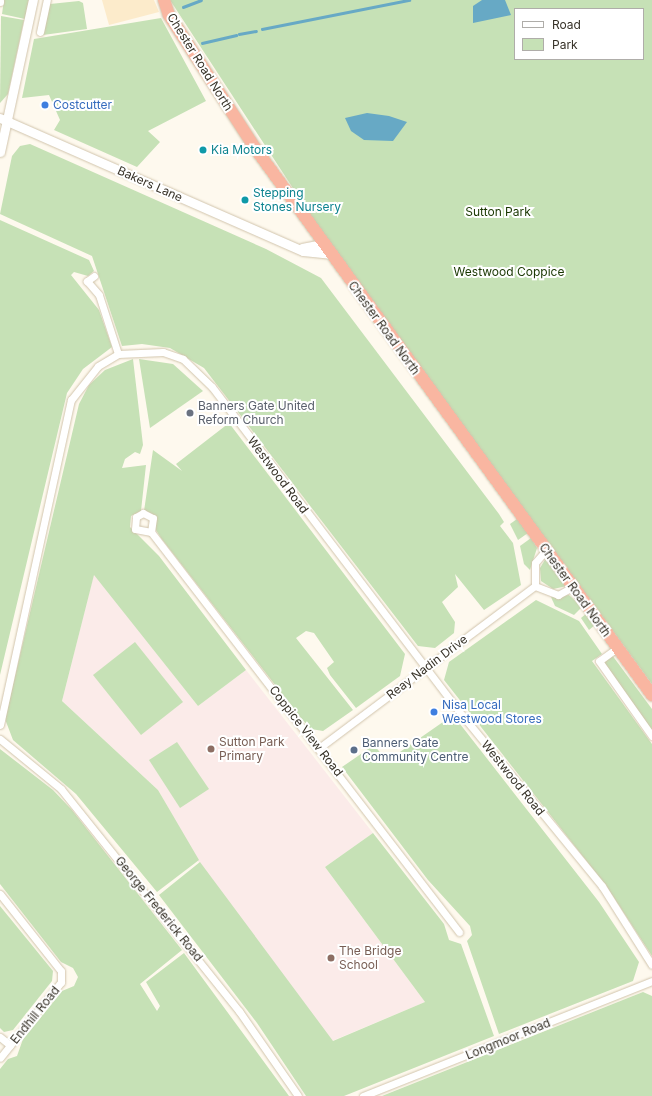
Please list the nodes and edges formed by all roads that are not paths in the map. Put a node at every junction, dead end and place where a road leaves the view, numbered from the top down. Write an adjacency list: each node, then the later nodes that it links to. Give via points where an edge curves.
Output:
1 (33, 0): 4 (street)
2 (47, 0): 5 (street)
3 (164, 0): 9 (highway, Chester Road North, via 169,15 223,99)
4 (29, 20): 5 (street); 7 (street)
5 (43, 23): 6 (street)
6 (40, 32)
7 (3, 120): 8 (street); 10 (street, Bakers Lane)
8 (0, 152)
9 (323, 244): 10 (street); 11 (highway, Chester Road North)
10 (301, 249): 11 (street, Bakers Lane, via 317,255)
11 (330, 254): 15 (highway, Chester Road North)
12 (94, 276): 13 (street, via 84,279 99,295)
13 (118, 354): 19 (street, Westwood Road, via 163,352 183,359 198,371); 21 (street, Westwood Road, via 98,366 71,400)
14 (151, 532): 24 (street, Coppice View Road)
15 (547, 549): 16 (street, via 535,563); 17 (highway, Chester Road North)
16 (535, 586): 17 (street, via 558,595); 19 (street, Reay Nadin Drive)
17 (574, 586): 18 (highway, Chester Road North)
18 (617, 648): 20 (highway, Chester Road North); 22 (street, Chester Road North, via 598,661)
19 (425, 667): 24 (street, Reay Nadin Drive); 27 (street, Westwood Road, via 602,886)
20 (652, 695)
21 (0, 725)
22 (652, 736)
23 (0, 739): 32 (street, George Frederick Road, via 61,789 239,1011)
24 (319, 748): 26 (street, Coppice View Road)
25 (0, 894): 30 (street, Endhill Road, via 62,971 61,982)
26 (460, 932)
27 (652, 964)
28 (652, 981): 33 (street, Longmoor Road)
29 (0, 1037): 30 (street)
30 (10, 1045): 31 (street, Endhill Road)
31 (0, 1058)
32 (298, 1096)
33 (363, 1096)

